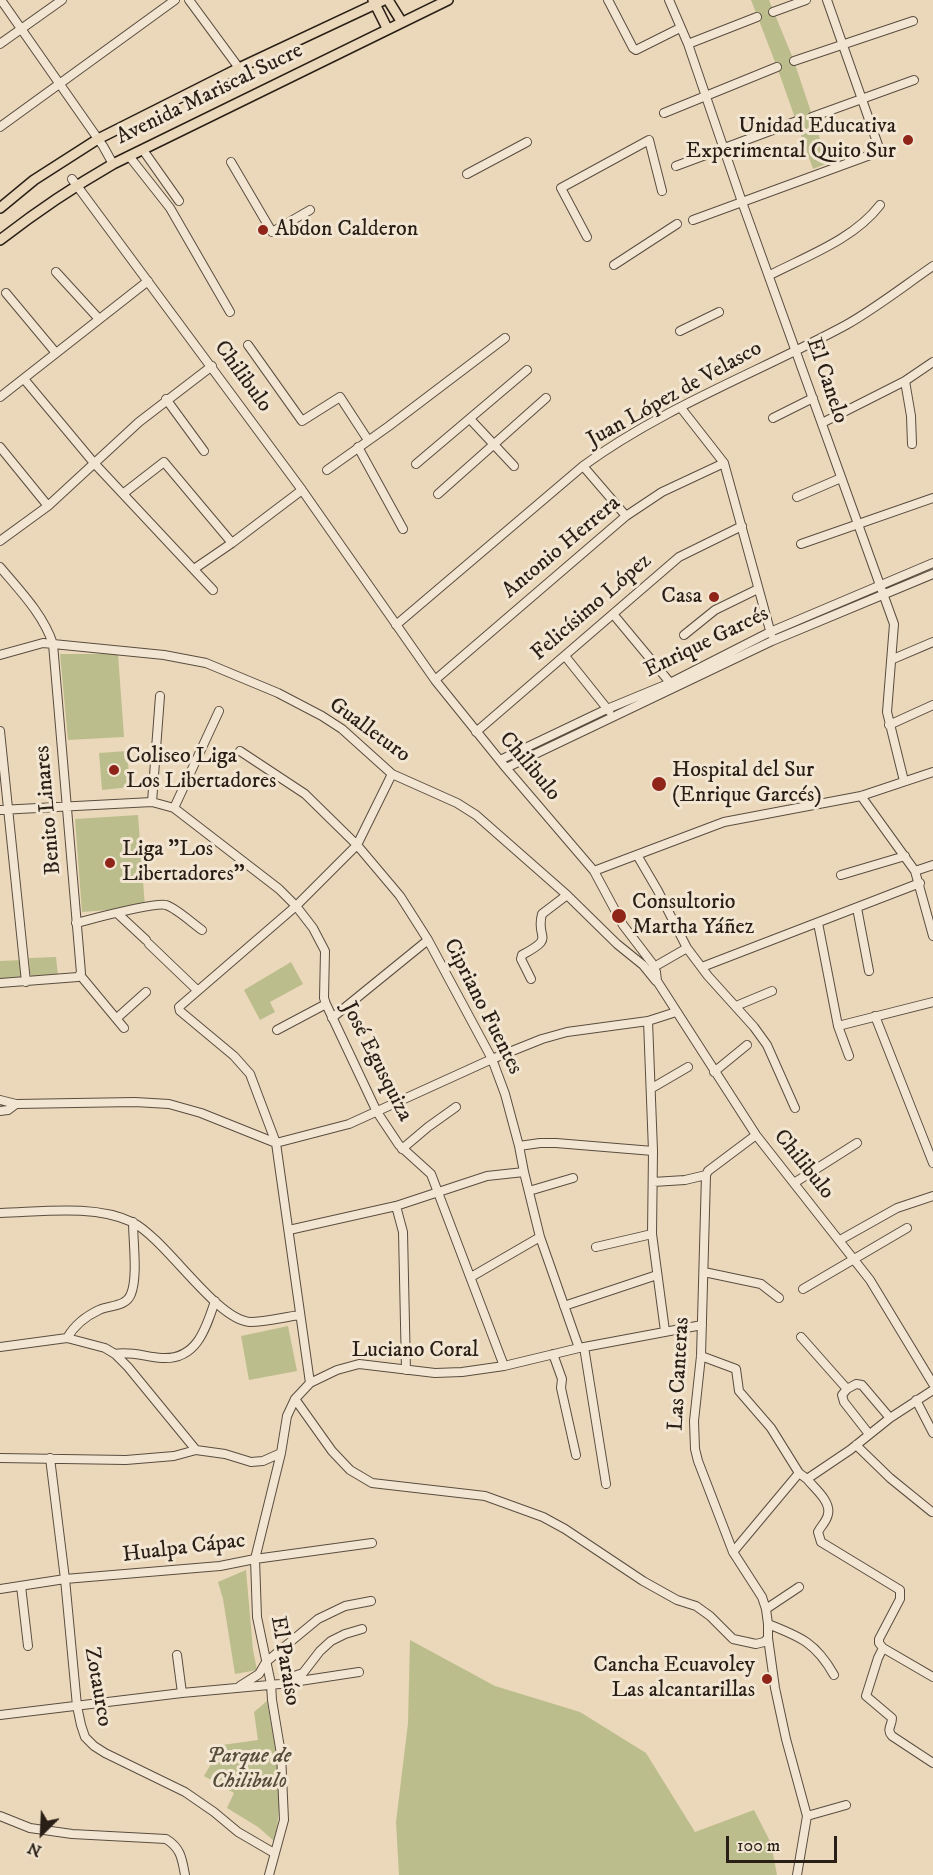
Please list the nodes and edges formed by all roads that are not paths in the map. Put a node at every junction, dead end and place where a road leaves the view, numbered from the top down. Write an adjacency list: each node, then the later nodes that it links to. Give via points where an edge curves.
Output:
1 (1, 0): 17 (street)
2 (62, 0): 17 (street)
3 (175, 0): 25 (street)
4 (189, 0): 23 (street)
5 (448, 0): 13 (main road, Avenida Mariscal Sucre)
6 (608, 0): 16 (street, via 636,50)
7 (669, 0): 16 (street, El Canelo)
8 (806, 0): 11 (street)
9 (827, 0): 20 (street)
10 (380, 1): 13 (main road); 15 (main road); 23 (main road, Avenida Mariscal Sucre)
11 (773, 12)
12 (758, 17): 19 (street)
13 (401, 21): 15 (main road, Avenida Mariscal Sucre)
14 (913, 21): 20 (street)
15 (387, 28): 35 (main road, Avenida Mariscal Sucre)
16 (680, 28): 19 (street, El Canelo)
17 (21, 30): 18 (street); 25 (street)
18 (0, 44)
19 (688, 44): 26 (street, El Canelo)
20 (843, 45): 21 (street); 27 (street)
21 (794, 62)
22 (777, 67): 26 (street)
23 (239, 68): 32 (main road, Avenida Mariscal Sucre)
24 (914, 80): 27 (street)
25 (59, 85): 31 (street); 32 (street)
26 (707, 97): 28 (street); 34 (street, El Canelo)
27 (862, 98): 29 (street); 44 (street, via 878,145 873,154)
28 (664, 113)
29 (812, 117)
30 (797, 121): 34 (street)
31 (0, 127)
32 (98, 139): 38 (street); 46 (main road, Avenida Mariscal Sucre, via 34,180)
33 (527, 142): 40 (street)
34 (724, 148): 39 (street); 44 (street, El Canelo)
35 (143, 150): 36 (main road, Avenida Mariscal Sucre); 43 (street)
36 (129, 156): 38 (main road, Avenida Mariscal Sucre); 58 (street, via 170,208)
37 (231, 162): 47 (street, via 272,231)
38 (113, 164): 41 (main road, Avenida Mariscal Sucre)
39 (676, 166)
40 (468, 174)
41 (74, 182): 51 (main road, Avenida Mariscal Sucre); 56 (street, Chilibulo)
42 (662, 191): 50 (street, via 649,140 561,188)
43 (179, 201)
44 (742, 202): 48 (street); 55 (street, El Canelo)
45 (880, 205): 55 (street, via 864,223)
46 (0, 208)
47 (310, 210)
48 (693, 220)
49 (677, 224): 52 (street)
50 (587, 237)
51 (0, 240)
52 (614, 265)
53 (933, 266): 64 (street, Juan López de Velasco, via 864,314)
54 (56, 272): 60 (street)
55 (770, 275): 64 (street, El Canelo)
56 (148, 281): 60 (street); 67 (street, Chilibulo)
57 (6, 293): 65 (street)
58 (230, 312)
59 (719, 312): 61 (street)
60 (99, 320): 65 (street)
61 (681, 331)
62 (505, 338): 79 (street)
63 (248, 345): 79 (street, via 302,421 340,397)
64 (796, 350): 73 (street, El Canelo); 75 (street, Juan López de Velasco)
65 (56, 353): 69 (street)
66 (933, 362): 70 (street)
67 (212, 366): 74 (street); 91 (street, Chilibulo)
68 (527, 370): 77 (street)
69 (24, 379): 71 (street); 84 (street)
70 (905, 381): 78 (street); 80 (street)
71 (0, 397)
72 (546, 398): 93 (street)
73 (813, 398): 76 (street); 78 (street, El Canelo)
74 (166, 399): 83 (street); 84 (street)
75 (681, 408): 85 (street); 88 (street, Juan López de Velasco, via 615,443)
76 (773, 418)
77 (470, 419): 86 (street); 87 (street)
78 (822, 423): 90 (street, El Canelo)
79 (368, 440): 82 (street)
80 (912, 444)
81 (0, 447): 96 (street)
82 (358, 447): 89 (street); 100 (street)
83 (204, 451)
84 (94, 463): 92 (street); 96 (street)
85 (724, 463): 97 (street, Antonio Herrera, via 662,492); 99 (street)
86 (416, 464)
87 (514, 466)
88 (584, 466): 97 (street); 113 (street, Juan López de Velasco)
89 (327, 470)
90 (842, 478): 94 (street); 98 (street, El Canelo)
91 (302, 490): 102 (street); 113 (street, Chilibulo)
92 (124, 493): 102 (street, via 164,462); 106 (street)
93 (438, 494)
94 (796, 497)
95 (933, 498): 98 (street)
96 (48, 506): 101 (street)
97 (626, 516): 122 (street, Antonio Herrera)
98 (859, 524): 103 (street); 108 (street, El Canelo)
99 (742, 526): 109 (street); 112 (street, Felicísimo López, via 679,557)
100 (403, 530)
101 (0, 541)
102 (232, 543): 106 (street)
103 (801, 544)
104 (933, 563): 108 (street, Enrique Garcés)
105 (0, 567): 118 (street, via 42,619)
106 (194, 568): 110 (street)
107 (933, 574): 111 (street, Enrique Garcés)
108 (881, 585): 111 (street, El Canelo); 114 (street, Enrique Garcés)
109 (758, 589): 114 (street); 115 (street, via 716,610)
110 (213, 590)
111 (884, 594): 116 (street, Enrique Garcés); 121 (street, El Canelo, via 894,624)
112 (613, 614): 120 (street, Felicísimo López); 123 (street)
113 (396, 625): 122 (street, Chilibulo)
114 (770, 632): 116 (street); 123 (street, Enrique Garcés)
115 (684, 635)
116 (772, 641): 123 (street, Enrique Garcés)
117 (933, 642): 121 (street)
118 (53, 644): 119 (street, Gualleturo); 136 (street, Gualleturo, via 206,663 322,716); 140 (street, Benito Linares)
119 (0, 655)
120 (565, 656): 126 (street); 131 (street, Felicísimo López)
121 (892, 659): 129 (street, El Canelo)
122 (435, 680): 131 (street, Chilibulo)
123 (673, 686): 126 (street, Enrique Garcés); 128 (street, Enrique Garcés)
124 (160, 696): 139 (street)
125 (933, 705): 129 (street)
126 (607, 709): 128 (street); 133 (street, Enrique Garcés)
127 (219, 711): 141 (street)
128 (614, 717): 134 (street, Enrique Garcés)
129 (889, 725): 137 (street, El Canelo)
130 (0, 731): 142 (street)
131 (476, 732): 133 (street, Chilibulo)
132 (240, 751): 143 (street, Cipriano Fuentes, via 305,794)
133 (500, 760): 134 (street, Chilibulo)
134 (506, 768): 147 (street, Chilibulo)
135 (933, 772): 137 (street)
136 (392, 774): 143 (street); 151 (street, Gualleturo, via 476,815)
137 (904, 781): 138 (street)
138 (861, 796): 144 (street, via 724,822); 145 (street)
139 (152, 802): 140 (street, José Egusquiza); 141 (street, José Egusquiza)
140 (66, 806): 142 (street, José Egusquiza); 155 (street, Benito Linares)
141 (174, 808): 152 (street, José Egusquiza)
142 (4, 809): 167 (street)
143 (357, 845): 152 (street); 159 (street, Cipriano Fuentes, via 399,896)
144 (637, 855): 147 (street); 160 (street)
145 (905, 856): 148 (street); 149 (street)
146 (933, 865): 148 (street)
147 (594, 871): 161 (street, Chilibulo, via 623,925)
148 (915, 871): 150 (street)
149 (841, 875)
150 (920, 883): 153 (street); 158 (street)
151 (567, 895): 165 (street, via 542,914 543,939 522,955); 166 (street, Gualleturo)
152 (296, 906): 169 (street); 173 (street, José Egusquiza, via 325,951)
153 (857, 908): 156 (street); 163 (street)
154 (117, 913): 155 (street); 157 (street, via 166,905); 169 (street)
155 (76, 923): 164 (street, Benito Linares)
156 (818, 923): 162 (street); 180 (street)
157 (201, 930)
158 (933, 936)
159 (428, 940): 178 (street); 185 (street, Cipriano Fuentes)
160 (687, 948): 161 (street); 162 (street)
161 (654, 967): 166 (street, Chilibulo)
162 (702, 967): 174 (street)
163 (869, 971)
164 (80, 974): 167 (street); 177 (street)
165 (531, 978)
166 (657, 981): 175 (street, Chilibulo)
167 (26, 982): 168 (street)
168 (0, 983)
169 (196, 990): 196 (street, via 179,1007 180,1011 250,1074)
170 (772, 991): 174 (street)
171 (146, 992): 177 (street)
172 (933, 1002): 176 (street)
173 (326, 1004): 178 (street, José Egusquiza); 182 (street)
174 (736, 1006): 192 (street, via 767,1045)
175 (676, 1012): 179 (street); 187 (street, Chilibulo)
176 (875, 1016): 180 (street); 201 (street)
177 (117, 1018): 181 (street)
178 (332, 1018): 194 (street, José Egusquiza)
179 (648, 1021): 185 (street, via 567,1032); 188 (street)
180 (838, 1026): 184 (street)
181 (124, 1028)
182 (277, 1030)
183 (747, 1045): 187 (street)
184 (849, 1056)
185 (492, 1059): 194 (street); 198 (street, Cipriano Fuentes)
186 (688, 1067): 188 (street)
187 (714, 1072): 195 (street, Chilibulo)
188 (652, 1088): 200 (street)
189 (0, 1100): 190 (street)
190 (16, 1104): 193 (street); 196 (street, via 169,1104)
191 (456, 1107): 199 (street)
192 (795, 1108)
193 (0, 1111)
194 (377, 1112): 196 (street, via 349,1124); 199 (street, José Egusquiza)
195 (756, 1135): 203 (street); 206 (street, Chilibulo)
196 (276, 1143): 214 (street)
197 (857, 1143): 206 (street)
198 (519, 1146): 200 (street, via 556,1143); 202 (street, Cipriano Fuentes)
199 (402, 1149): 208 (street, José Egusquiza, via 430,1171)
200 (653, 1151): 205 (street)
201 (933, 1163)
202 (524, 1172): 207 (street, Cipriano Fuentes); 208 (street, via 487,1176)
203 (706, 1175): 205 (street); 220 (street, Las Canteras)
204 (573, 1178): 207 (street)
205 (653, 1182): 215 (street)
206 (794, 1183): 217 (street, Chilibulo)
207 (529, 1191): 216 (street, Cipriano Fuentes)
208 (440, 1193): 210 (street); 222 (street, José Egusquiza)
209 (933, 1196): 217 (street, via 897,1208)
210 (396, 1206): 214 (street); 238 (street, via 403,1232)
211 (0, 1213): 212 (street, via 92,1211)
212 (133, 1222): 225 (street); 231 (street, via 131,1294 124,1304 99,1310 84,1319)
213 (907, 1228): 219 (street)
214 (290, 1230): 227 (street)
215 (652, 1234): 218 (street); 221 (street)
216 (540, 1237): 222 (street); 226 (street, Cipriano Fuentes)
217 (840, 1240): 219 (street, Chilibulo)
218 (596, 1247)
219 (855, 1259): 223 (street); 240 (street, Chilibulo)
220 (704, 1272): 224 (street, via 761,1284); 228 (street, Las Canteras)
221 (657, 1275): 226 (street); 229 (street)
222 (471, 1277): 237 (street, José Egusquiza)
223 (803, 1289)
224 (779, 1298)
225 (215, 1301): 227 (street, via 234,1317 250,1322); 234 (street, via 202,1334 187,1353 163,1358)
226 (564, 1306): 233 (street, Cipriano Fuentes)
227 (300, 1315): 239 (street)
228 (702, 1325): 229 (street, Luciano Coral); 236 (street, Las Canteras)
229 (664, 1331): 233 (street, Luciano Coral)
230 (801, 1337): 241 (street)
231 (67, 1338): 232 (street); 234 (street)
232 (0, 1347)
233 (582, 1348): 235 (street, Luciano Coral); 256 (street, Cipriano Fuentes)
234 (115, 1354): 249 (street)
235 (553, 1354): 237 (street, Luciano Coral); 251 (street, via 562,1379)
236 (701, 1356): 254 (street, via 735,1368 740,1391 771,1428); 259 (street, Las Canteras, via 695,1449)
237 (504, 1366): 238 (street, Luciano Coral, via 462,1372)
238 (406, 1370): 239 (street, Luciano Coral, via 359,1364)
239 (310, 1383): 243 (street, Luciano Coral)
240 (933, 1384)
241 (847, 1389): 245 (street, via 862,1385); 247 (street, via 843,1400)
242 (933, 1390): 244 (street)
243 (295, 1399): 250 (street, Luciano Coral, via 287,1416); 269 (street, via 332,1451 350,1470 372,1483 485,1496 543,1517 643,1581 696,1606 733,1639 756,1644)
244 (916, 1400): 245 (street); 246 (street)
245 (890, 1418): 247 (street)
246 (933, 1432)
247 (869, 1434): 248 (street)
248 (856, 1445): 255 (street); 257 (street)
249 (196, 1450): 250 (street, via 251,1462); 253 (street, via 126,1460)
250 (281, 1453): 260 (street, El Paraíso)
251 (576, 1455)
252 (0, 1458): 253 (street)
253 (50, 1458): 261 (street, Zotaurco)
254 (799, 1473): 255 (street); 259 (street)
255 (807, 1479): 271 (street, via 828,1507 827,1518 818,1532 821,1542 900,1590 900,1599 879,1639)
256 (606, 1485)
257 (932, 1512)
258 (372, 1543): 260 (street, Hualpa Cápac)
259 (733, 1552): 266 (street, Las Canteras)
260 (255, 1559): 261 (street, Hualpa Cápac, via 220,1566); 273 (street, El Paraíso, via 257,1617)
261 (65, 1579): 262 (street, Hualpa Cápac); 280 (street, Zotaurco)
262 (21, 1586): 264 (street, Hualpa Cápac); 270 (street)
263 (799, 1587): 266 (street)
264 (0, 1589)
265 (371, 1601): 273 (street, via 345,1606 318,1620)
266 (766, 1609): 267 (street, Las Canteras)
267 (768, 1624): 269 (street, Las Canteras); 275 (street, via 808,1642)
268 (362, 1629): 277 (street, via 331,1641 303,1673)
269 (768, 1638): 285 (street, Las Canteras, via 786,1739)
270 (28, 1646)
271 (883, 1648): 276 (street); 282 (street, via 866,1696 892,1718 892,1736)
272 (177, 1655): 279 (street)
273 (266, 1662): 277 (street, El Paraíso); 278 (street, via 259,1674)
274 (359, 1672): 277 (street)
275 (834, 1675)
276 (933, 1677)
277 (276, 1684): 278 (street); 286 (street, El Paraíso, via 272,1700 281,1754 284,1820)
278 (236, 1688): 279 (street)
279 (182, 1693): 280 (street)
280 (77, 1706): 281 (street); 286 (street, Zotaurco, via 85,1737 94,1746 185,1792 238,1832)
281 (0, 1715)
282 (933, 1763)
283 (846, 1805): 285 (street)
284 (0, 1816): 287 (street, via 30,1828 166,1839 181,1853)
285 (807, 1816): 289 (street)
286 (274, 1853): 288 (street, El Paraíso)
287 (185, 1875)
288 (269, 1875)
289 (797, 1875)

